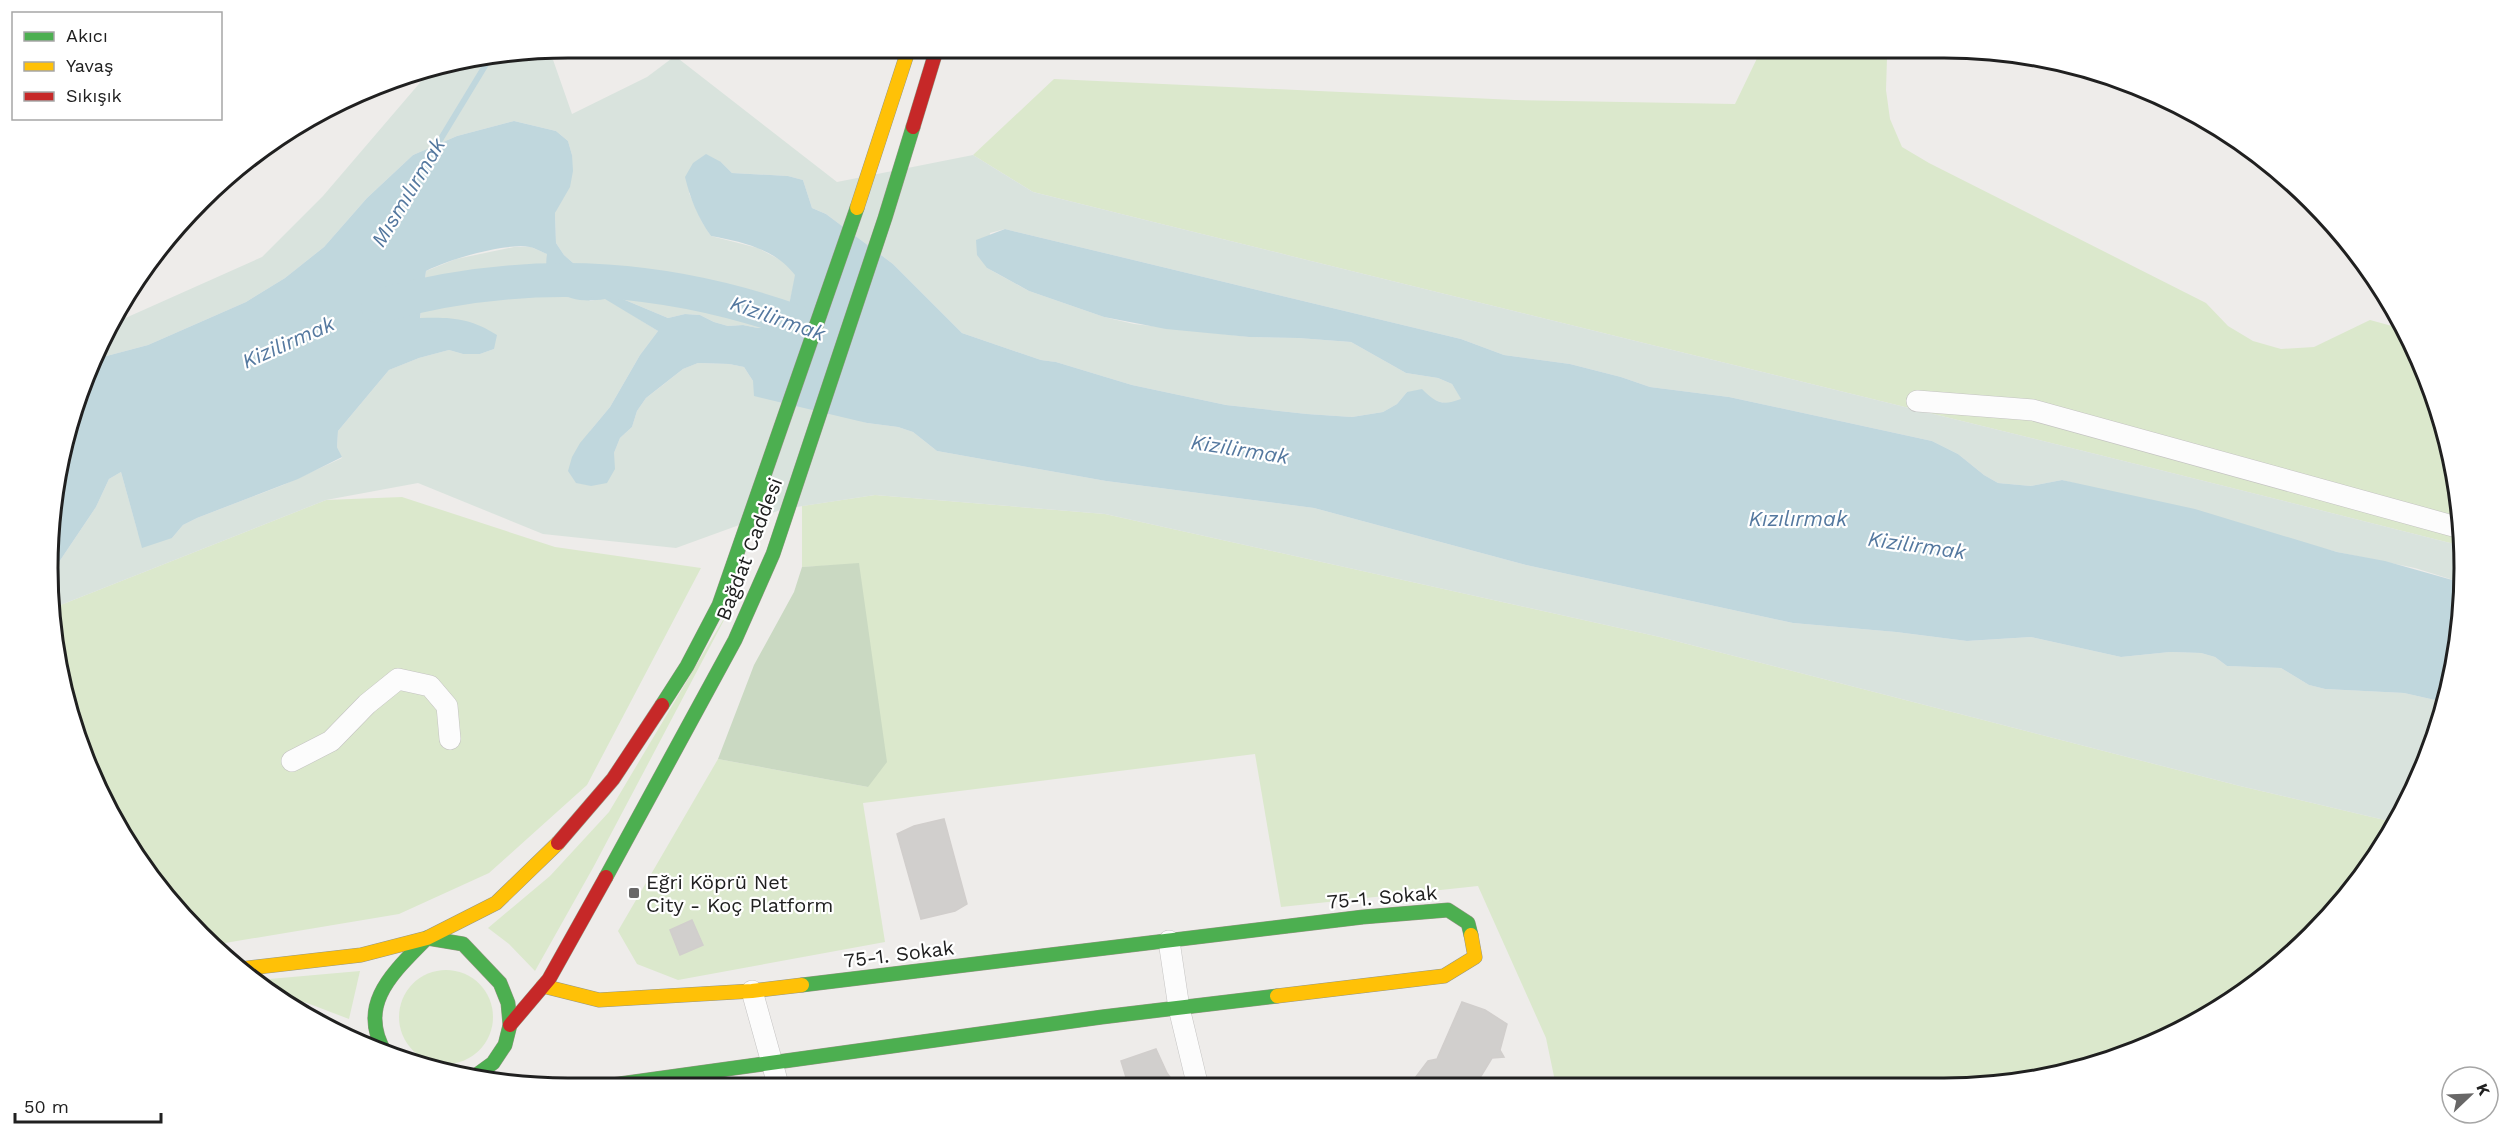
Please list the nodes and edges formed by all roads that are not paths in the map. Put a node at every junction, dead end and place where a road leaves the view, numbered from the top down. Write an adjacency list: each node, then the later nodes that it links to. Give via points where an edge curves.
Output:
1 (906, 58): 7 (main road, Bağdat Caddesi, via 719,604 687,666 613,779 549,853 496,903)
2 (935, 58): 10 (main road, Bağdat Caddesi, via 773,554 735,640 663,776)
3 (1917, 401): 4 (street, via 2033,410)
4 (2451, 526)
5 (450, 739): 6 (street, via 447,706 430,686 398,679 367,704 332,741)
6 (292, 761)
7 (427, 938): 9 (main road, via 361,955); 13 (main road, via 463,944 486,967 500,983 508,1003); 14 (main road, via 385,983 376,1004 375,1028)
8 (1169, 941): 11 (main road, 75-1. Sokak); 12 (street); 12 (main road, 75-1. Sokak, via 1448,910 1468,923 1475,957 1444,976)
9 (251, 968)
10 (543, 986): 11 (main road, 75-1. Sokak, via 599,1000); 13 (main road, Bağdat Caddesi)
11 (752, 991): 16 (street)
12 (1179, 1008): 16 (main road, 75-1. Sokak); 21 (street)
13 (510, 1024): 15 (main road)
14 (381, 1043)
15 (493, 1063): 17 (main road); 18 (main road)
16 (771, 1063): 19 (main road, 75-1. Sokak); 20 (street)
17 (482, 1071)
18 (490, 1072)
19 (663, 1078)
20 (776, 1078)
21 (1196, 1078)

